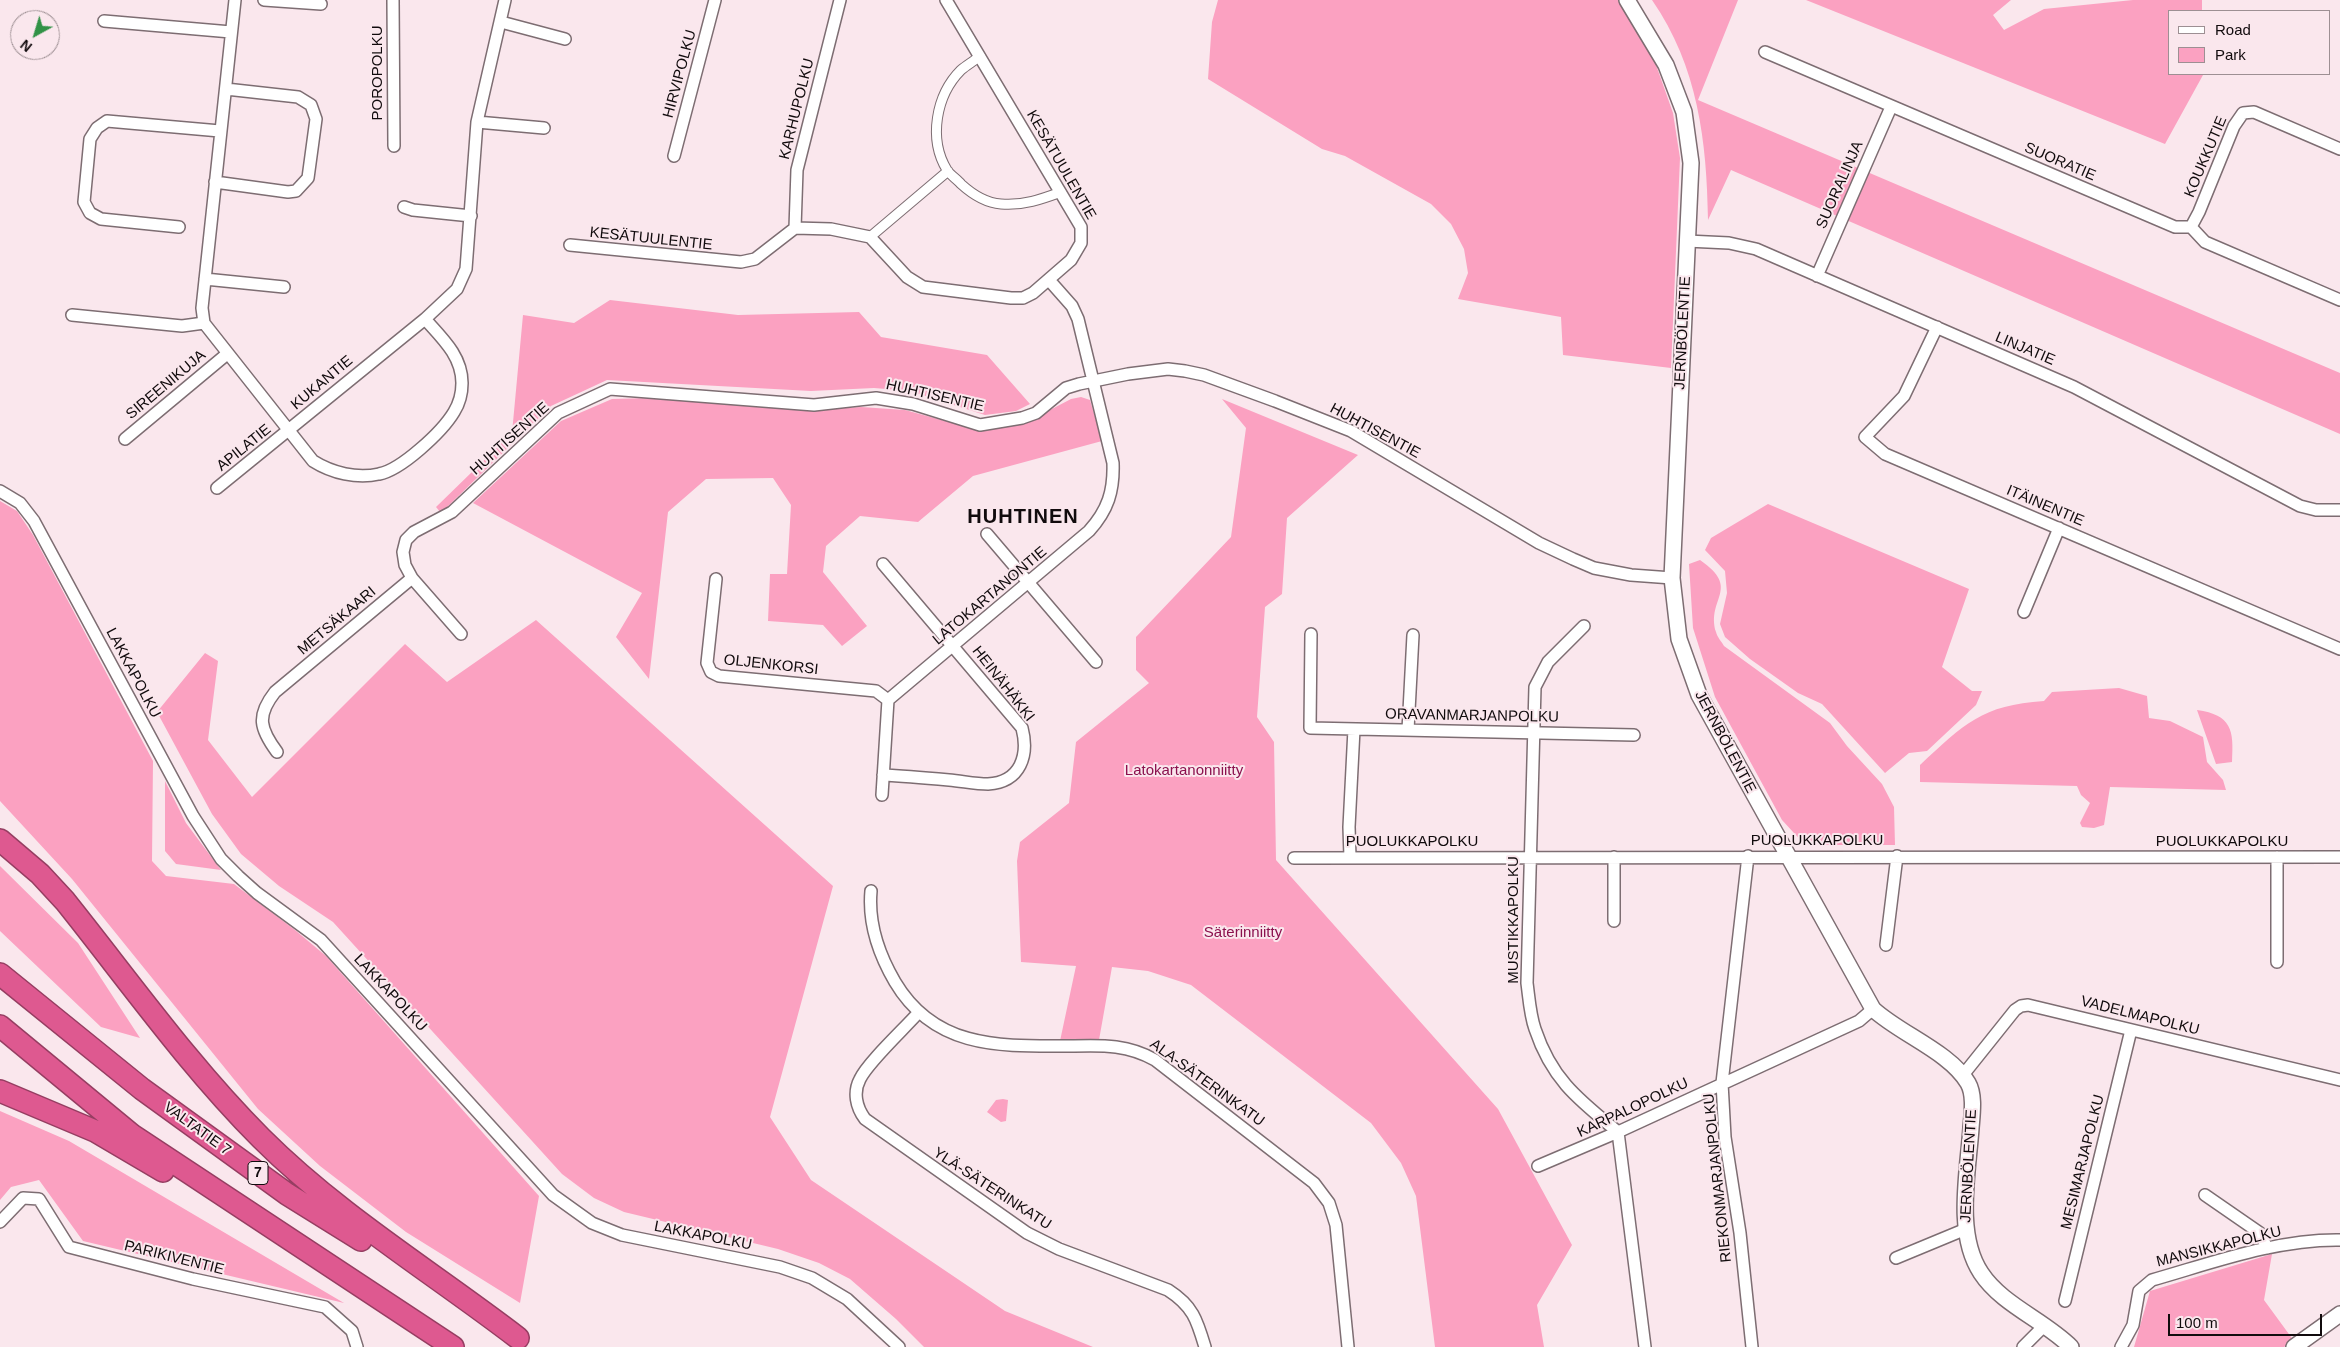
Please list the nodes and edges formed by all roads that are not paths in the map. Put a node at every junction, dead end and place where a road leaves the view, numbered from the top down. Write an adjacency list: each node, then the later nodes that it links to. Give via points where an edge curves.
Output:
1 (235, 0): 12 (street)
2 (264, 0): 9 (street)
3 (393, 0): 21 (street, POROPOLKU)
4 (505, 0): 11 (street, KUKANTIE)
5 (715, 0): 23 (street, HIRVIPOLKU)
6 (840, 0): 31 (street, KARHUPOLKU, via 797,170)
7 (946, 0): 15 (street, KESÄTUULENTIE)
8 (1627, 0): 33 (street, JERNBÖLENTIE, via 1666,65 1684,112 1691,163)
9 (321, 4)
10 (104, 21): 12 (street)
11 (500, 22): 13 (street); 18 (street, KUKANTIE)
12 (231, 32): 16 (street)
13 (565, 39)
14 (1766, 52): 17 (street, SUORATIE)
15 (980, 56): 24 (street, via 953,80 941,103 938,143); 26 (street, KESÄTUULENTIE)
16 (226, 89): 20 (street); 25 (street, via 298,97 311,105 316,119 308,178 296,191)
17 (1891, 107): 29 (street, SUORATIE, via 2175,227); 35 (street, SUORALINJA)
18 (477, 122): 19 (street); 28 (street, KUKANTIE)
19 (544, 128)
20 (220, 131): 25 (street); 30 (street, via 107,122 93,133 84,202 90,213 101,219)
21 (394, 146)
22 (2340, 148): 29 (street, KOUKKUTIE, via 2254,112 2243,113 2234,126)
23 (674, 156)
24 (948, 171): 26 (street, via 970,193 1001,204 1030,203); 32 (street)
25 (215, 182): 36 (street)
26 (1061, 192): 37 (street, KESÄTUULENTIE, via 1080,223 1082,237 1075,254)
27 (404, 207): 28 (street)
28 (471, 216): 41 (street, KUKANTIE, via 463,280 450,297)
29 (2191, 226): 39 (street, via 2205,242)
30 (179, 227)
31 (795, 228): 32 (street, via 839,230); 34 (street, KESÄTUULENTIE, via 748,261 726,262)
32 (870, 237): 37 (street, KESÄTUULENTIE, via 906,278 923,287 1023,298)
33 (1687, 241): 35 (street, LINJATIE, via 1744,246); 55 (street, JERNBÖLENTIE)
34 (570, 245)
35 (1817, 276): 43 (street, LINJATIE)
36 (205, 279): 38 (street); 42 (street)
37 (1049, 280): 45 (street, LATOKARTANONTIE, via 1072,306 1078,318)
38 (284, 287)
39 (2340, 300)
40 (72, 315): 42 (street, via 182,326)
41 (425, 319): 46 (street, KUKANTIE); 46 (street, via 458,361 462,383 455,412 419,449 390,471 380,474 338,473 313,461)
42 (204, 323): 44 (street, KUKANTIE)
43 (1937, 327): 50 (street, LINJATIE, via 2115,407 2291,502 2308,508); 51 (street, ITÄINENTIE, via 1904,396 1864,437 1885,454)
44 (227, 354): 46 (street, KUKANTIE); 47 (street, SIREENIKUJA)
45 (1092, 381): 54 (street, HUHTISENTIE, via 1066,388 1036,413 980,425 913,404 876,398 814,405 610,389 558,413 452,512 410,535 403,552); 55 (street, HUHTISENTIE, via 1168,369 1204,375 1351,432 1539,543 1573,559 1603,570); 57 (street, LATOKARTANONTIE, via 1113,463 1110,500 1103,515 1089,531)
46 (289, 430): 48 (street, APILATIE)
47 (125, 438)
48 (217, 488)
49 (0, 491): 112 (street, LAKKAPOLKU, via 20,503 34,521 193,816 222,859 257,893 321,940 553,1194 592,1222 622,1235 780,1267 812,1278 847,1299)
50 (2340, 510)
51 (2059, 528): 58 (street); 64 (street, ITÄINENTIE)
52 (987, 534): 57 (street)
53 (882, 564): 63 (street, HEINÄHÄKKI)
54 (412, 578): 60 (street); 71 (street, METSÄKAARI, via 275,692 262,714 267,738)
55 (1672, 578): 76 (street, JERNBÖLENTIE, via 1679,639 1698,695)
56 (716, 579): 66 (street, OLJENKORSI, via 707,663 711,672 719,676 876,691)
57 (1028, 583): 63 (street, LATOKARTANONTIE); 65 (street)
58 (2024, 612)
59 (1584, 626): 69 (street, MUSTIKKAPOLKU, via 1548,662 1539,676 1535,686)
60 (461, 634)
61 (1311, 634): 67 (street, ORAVANMARJANPOLKU, via 1310,728)
62 (1413, 635): 68 (street)
63 (953, 646): 66 (street, LATOKARTANONTIE); 72 (street, HEINÄHÄKKI, via 1022,728 1026,745 1023,761 1007,779 989,784)
64 (2340, 649)
65 (1096, 662)
66 (888, 700): 72 (street)
67 (1354, 729): 68 (street, ORAVANMARJANPOLKU); 78 (street, via 1348,827)
68 (1408, 730): 69 (street, ORAVANMARJANPOLKU)
69 (1533, 733): 70 (street, ORAVANMARJANPOLKU); 79 (street, MUSTIKKAPOLKU)
70 (1634, 735)
71 (277, 752)
72 (884, 775): 73 (street)
73 (882, 795)
74 (0, 840): 109 (highway, via 40,874 65,901 204,1077 261,1138 344,1211)
75 (1748, 856): 76 (street, PUOLUKKAPOLKU); 80 (street, PUOLUKKAPOLKU); 95 (street, RIEKONMARJANPOLKU)
76 (1788, 856): 77 (street, PUOLUKKAPOLKU); 89 (street, JERNBÖLENTIE)
77 (1897, 856): 81 (street, PUOLUKKAPOLKU); 86 (street)
78 (1350, 857): 79 (street, PUOLUKKAPOLKU); 83 (street, PUOLUKKAPOLKU)
79 (1529, 857): 80 (street, PUOLUKKAPOLKU); 97 (street, MUSTIKKAPOLKU, via 1527,983 1534,1028 1551,1068 1576,1098)
80 (1614, 857): 85 (street)
81 (2277, 857): 82 (street, PUOLUKKAPOLKU); 87 (street)
82 (2340, 857)
83 (1294, 858)
84 (871, 892): 90 (street, ALA-SÄTERINKATU, via 871,926 882,956 906,1000)
85 (1614, 920)
86 (1886, 945)
87 (2276, 962)
88 (0, 974): 109 (highway, VALTATIE 7 / 7, via 142,1089 287,1194)
89 (1873, 1009): 93 (street, JERNBÖLENTIE); 95 (street, KARPALOPOLKU, via 1859,1021)
90 (919, 1012): 113 (street, YLÄ-SÄTERINKATU, via 860,1079 856,1089 857,1102 864,1119 1027,1233 1178,1296 1195,1316); 114 (street, ALA-SÄTERINKATU, via 949,1031 982,1043 1110,1046 1143,1053 1300,1171 1322,1192 1334,1214)
91 (0, 1026): 103 (highway, via 132,1135)
92 (2131, 1030): 93 (street, VADELMAPOLKU, via 2021,1006); 94 (street, VADELMAPOLKU); 106 (street, MESIMARJAPOLKU)
93 (1963, 1075): 101 (street, JERNBÖLENTIE, via 1970,1086 1972,1108)
94 (2340, 1080)
95 (1722, 1083): 97 (street, KARPALOPOLKU); 116 (street, RIEKONMARJANPOLKU, via 1725,1136 1740,1233)
96 (0, 1091): 103 (highway, via 95,1131)
97 (1618, 1132): 98 (street, KARPALOPOLKU); 115 (street)
98 (1538, 1166)
99 (2206, 1195): 104 (street, via 2260,1233)
100 (0, 1222): 110 (street, PARIKIVENTIE, via 23,1198 39,1199 69,1247 194,1279 325,1307 352,1331)
101 (1966, 1229): 105 (street); 108 (street, JERNBÖLENTIE, via 1972,1256 1980,1272 1995,1290)
102 (2340, 1240): 104 (street, MANSIKKAPOLKU)
103 (296, 1244): 111 (highway)
104 (2267, 1248): 119 (street, MANSIKKAPOLKU, via 2152,1280 2139,1291 2133,1325)
105 (1896, 1258)
106 (2065, 1301)
107 (2340, 1314): 120 (street)
108 (2045, 1325): 117 (street); 118 (street, JERNBÖLENTIE)
109 (526, 1342)
110 (357, 1347)
111 (453, 1347)
112 (899, 1347)
113 (1205, 1347)
114 (1348, 1347)
115 (1645, 1347)
116 (1752, 1347)
117 (2024, 1347)
118 (2071, 1347)
119 (2121, 1347)
120 (2294, 1347)

